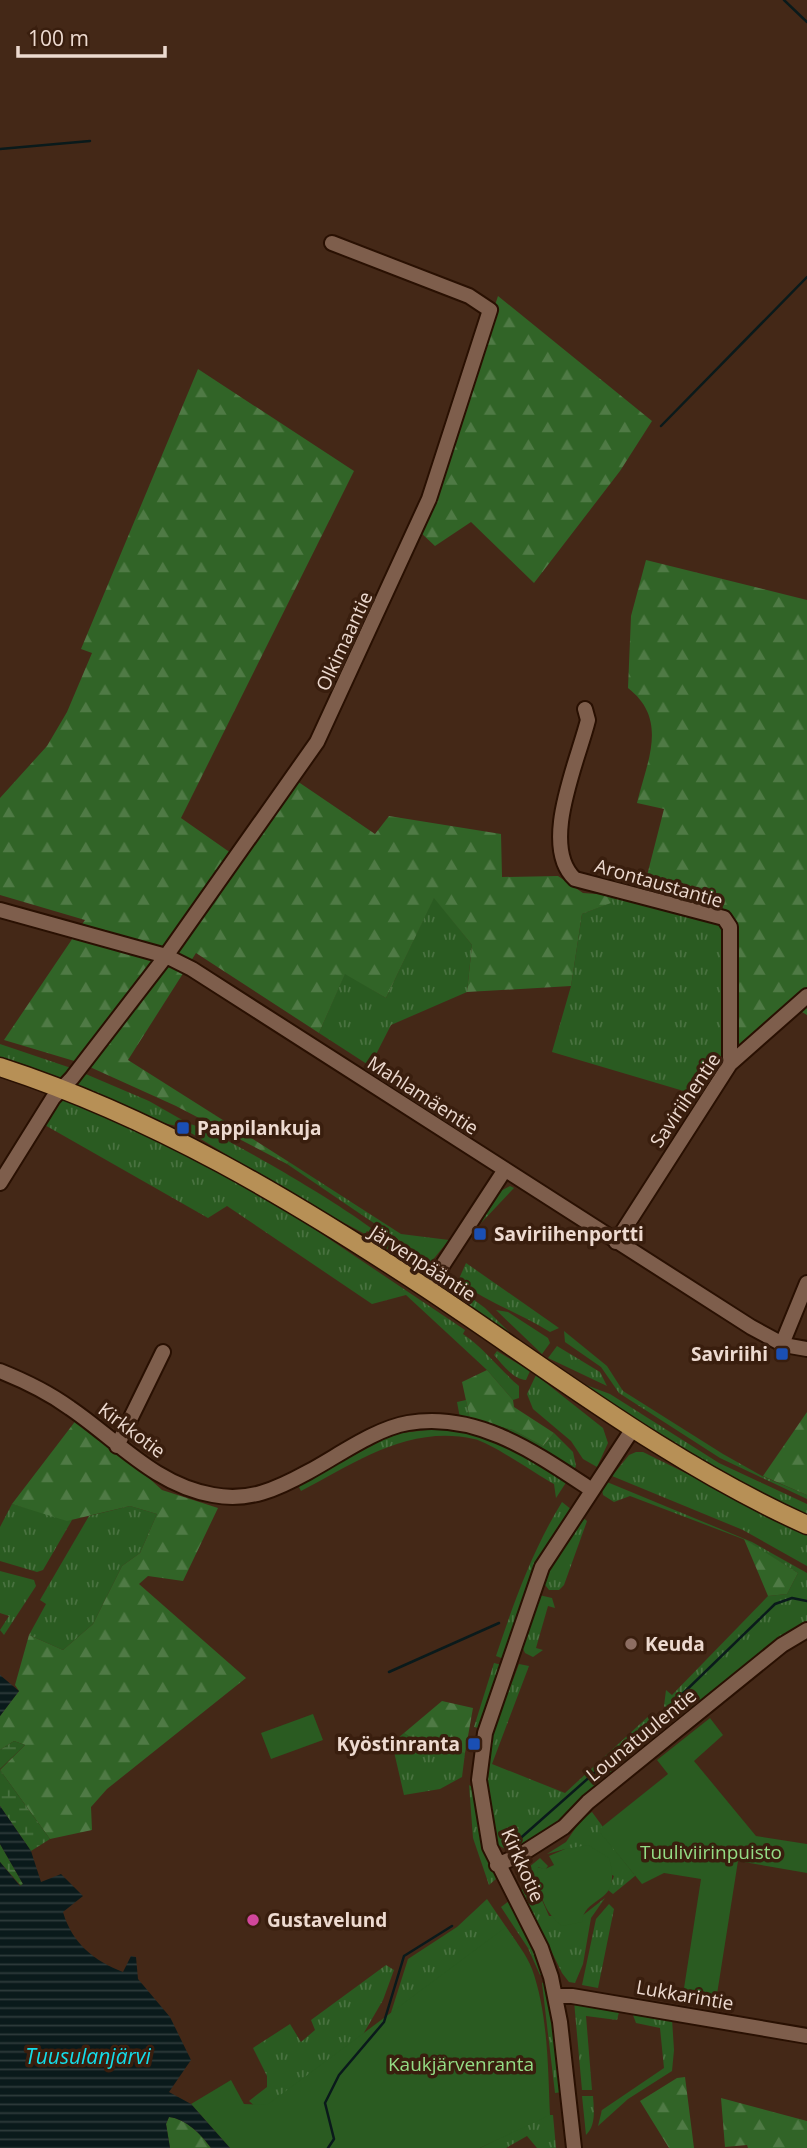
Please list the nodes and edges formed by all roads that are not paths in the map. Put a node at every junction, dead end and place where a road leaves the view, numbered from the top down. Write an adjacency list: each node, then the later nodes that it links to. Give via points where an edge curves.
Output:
1 (332, 243): 4 (street, Olkimaantie, via 469,296 489,310 429,499 317,742)
2 (585, 709): 6 (street, Arontaustantie, via 588,720 563,804 561,854 565,870 575,879 724,918 730,927)
3 (0, 910): 4 (street, Mahlamäentie)
4 (166, 956): 8 (street, Olkimaantie); 9 (street, Mahlamäentie)
5 (807, 996): 6 (street, Saviriihentie)
6 (730, 1064): 11 (street, Saviriihentie)
7 (0, 1067): 8 (main road, Järvenpääntie)
8 (61, 1088): 10 (street); 13 (main road, Järvenpääntie, via 177,1138)
9 (504, 1171): 11 (street, Mahlamäentie); 13 (street)
10 (0, 1183)
11 (616, 1242): 14 (street, Mahlamäentie)
12 (807, 1283): 14 (street)
13 (427, 1289): 18 (main road, Järvenpääntie)
14 (782, 1345): 15 (street, Mahlamäentie)
15 (807, 1349)
16 (163, 1352): 19 (street)
17 (0, 1371): 19 (street, Kirkkotie, via 49,1394)
18 (632, 1430): 20 (street, Kirkkotie); 21 (main road, Järvenpääntie)
19 (117, 1446): 20 (street, Kirkkotie, via 181,1486 238,1498 265,1494 407,1423 454,1423 496,1432)
20 (592, 1490): 23 (street, Kirkkotie, via 542,1567 485,1733 479,1780 485,1829)
21 (807, 1525)
22 (807, 1630): 23 (street, Lounatuulentie, via 782,1645 588,1802 564,1827)
23 (497, 1865): 24 (street, Kirkkotie, via 541,1948)
24 (556, 1996): 25 (street, Lukkarintie); 26 (street, Kirkkotie)
25 (807, 2036)
26 (575, 2148)

